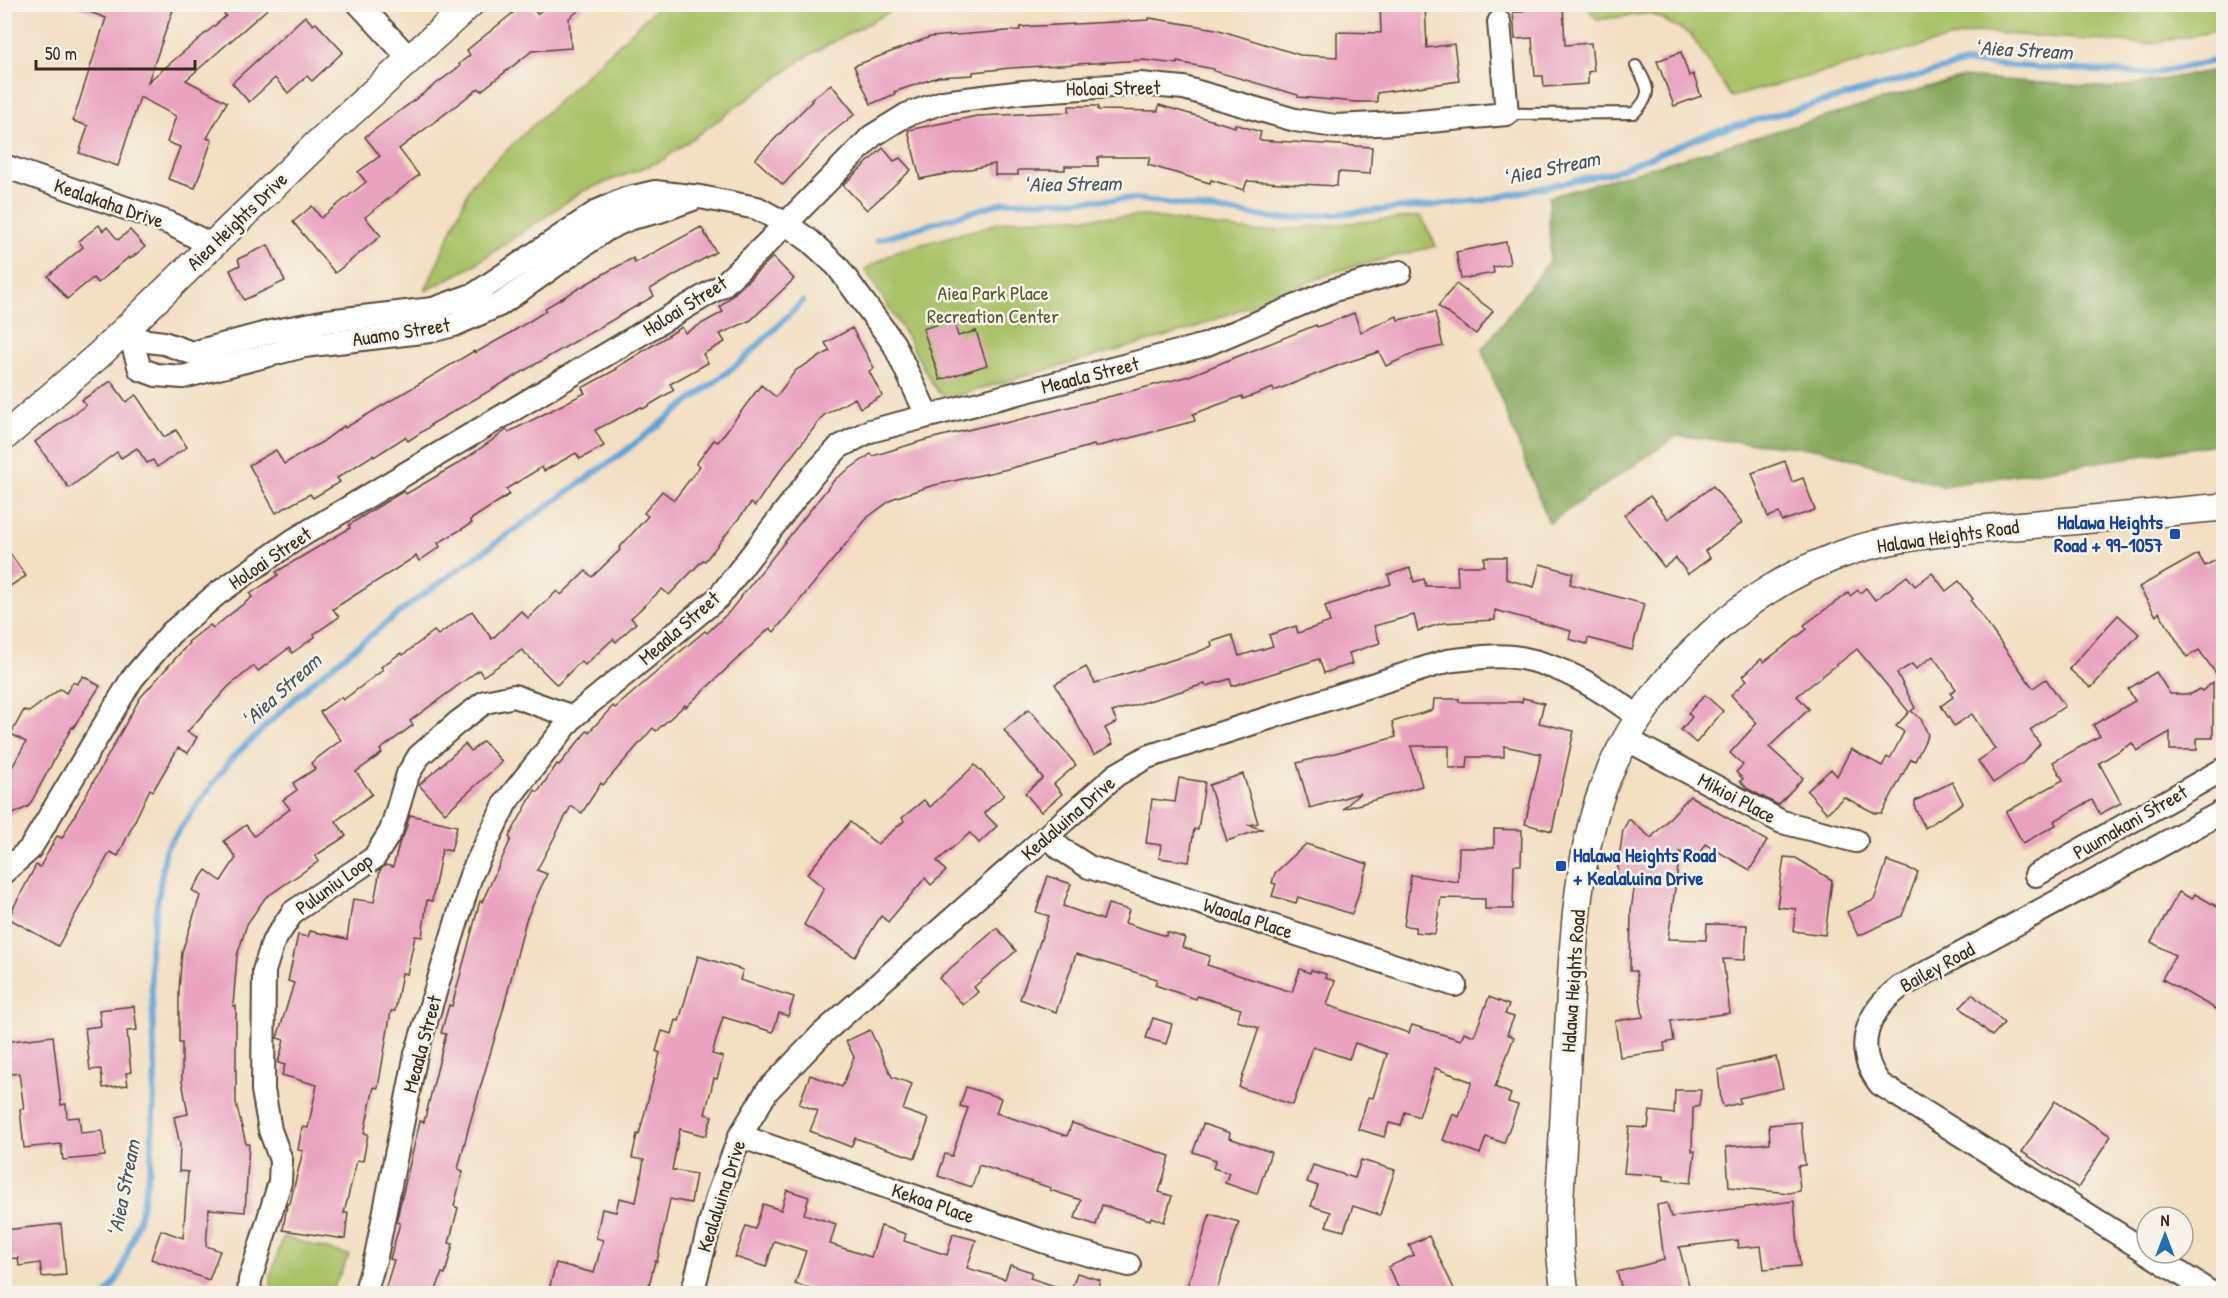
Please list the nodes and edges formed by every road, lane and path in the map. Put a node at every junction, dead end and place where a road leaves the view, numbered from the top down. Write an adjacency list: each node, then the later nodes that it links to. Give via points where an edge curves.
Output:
1 (359, 4): 4 (street)
2 (470, 4): 4 (street, Aiea Heights Drive)
3 (1499, 22): 6 (street)
4 (410, 59): 10 (street, Aiea Heights Drive)
5 (1636, 66): 6 (lane, via 1647,84 1645,102 1634,113)
6 (1507, 114): 9 (street, Holoai Street, via 1335,126 1295,120 1184,88 1140,84 943,102 906,115 872,136)
7 (4, 166): 10 (street, Kealakaha Drive, via 169,223)
8 (700, 197): 9 (street, Auamo Street, via 756,208); 12 (street, Auamo Street, via 655,192 625,199 598,211 475,294 433,309 327,321 192,353); 12 (street, Auamo Street, via 607,229 499,305 430,331 303,346 183,377 140,369)
9 (786, 224): 13 (street, Auamo Street, via 837,266 862,297 894,344); 22 (street, Holoai Street, via 723,285 294,540 217,594 171,633 132,679 30,849)
10 (211, 245): 12 (street, Aiea Heights Drive)
11 (1400, 272): 13 (street, Meaala Street, via 1335,290 1204,345)
12 (127, 336): 14 (street, Aiea Heights Drive)
13 (927, 415): 16 (street, Meaala Street, via 870,431 839,447 719,597)
14 (4, 437)
15 (2223, 507): 17 (street, Halawa Heights Road, via 1907,537 1854,550 1807,569 1734,613 1666,679)
16 (573, 717): 29 (street, Puluniu Loop, via 514,696 485,702 457,723 419,756 408,774 391,831 374,858 293,912 273,942 264,971 263,1090 270,1130 281,1160 279,1182); 30 (street, Meaala Street, via 506,802 471,875 416,1054 376,1256)
17 (1633, 729): 20 (street, Kealaluina Drive, via 1618,701 1565,672 1521,658 1482,656 1447,661 1147,757 1116,775); 21 (street, Mikioi Place, via 1782,822); 32 (street, Halawa Heights Road, via 1599,801 1576,919 1559,1213)
18 (2223, 769): 23 (street, Puumakani Street)
19 (2223, 811): 26 (street, Bailey Road, via 1900,987 1886,997 1869,1023 1866,1055 1870,1071 1880,1084)
20 (1048, 836): 24 (street, Waoala Place, via 1089,867); 25 (street, Kealaluina Drive, via 822,1034 767,1091)
21 (1856, 841)
22 (4, 872)
23 (2037, 875)
24 (1455, 985)
25 (740, 1136): 27 (street, Kekoa Place, via 1060,1247); 31 (street, Kealaluina Drive, via 717,1197)
26 (2135, 1244)
27 (1129, 1265)
28 (2169, 1265): 33 (street, Bailey Road)
29 (249, 1293)
30 (365, 1293)
31 (692, 1293)
32 (1565, 1293)
33 (2213, 1293)

